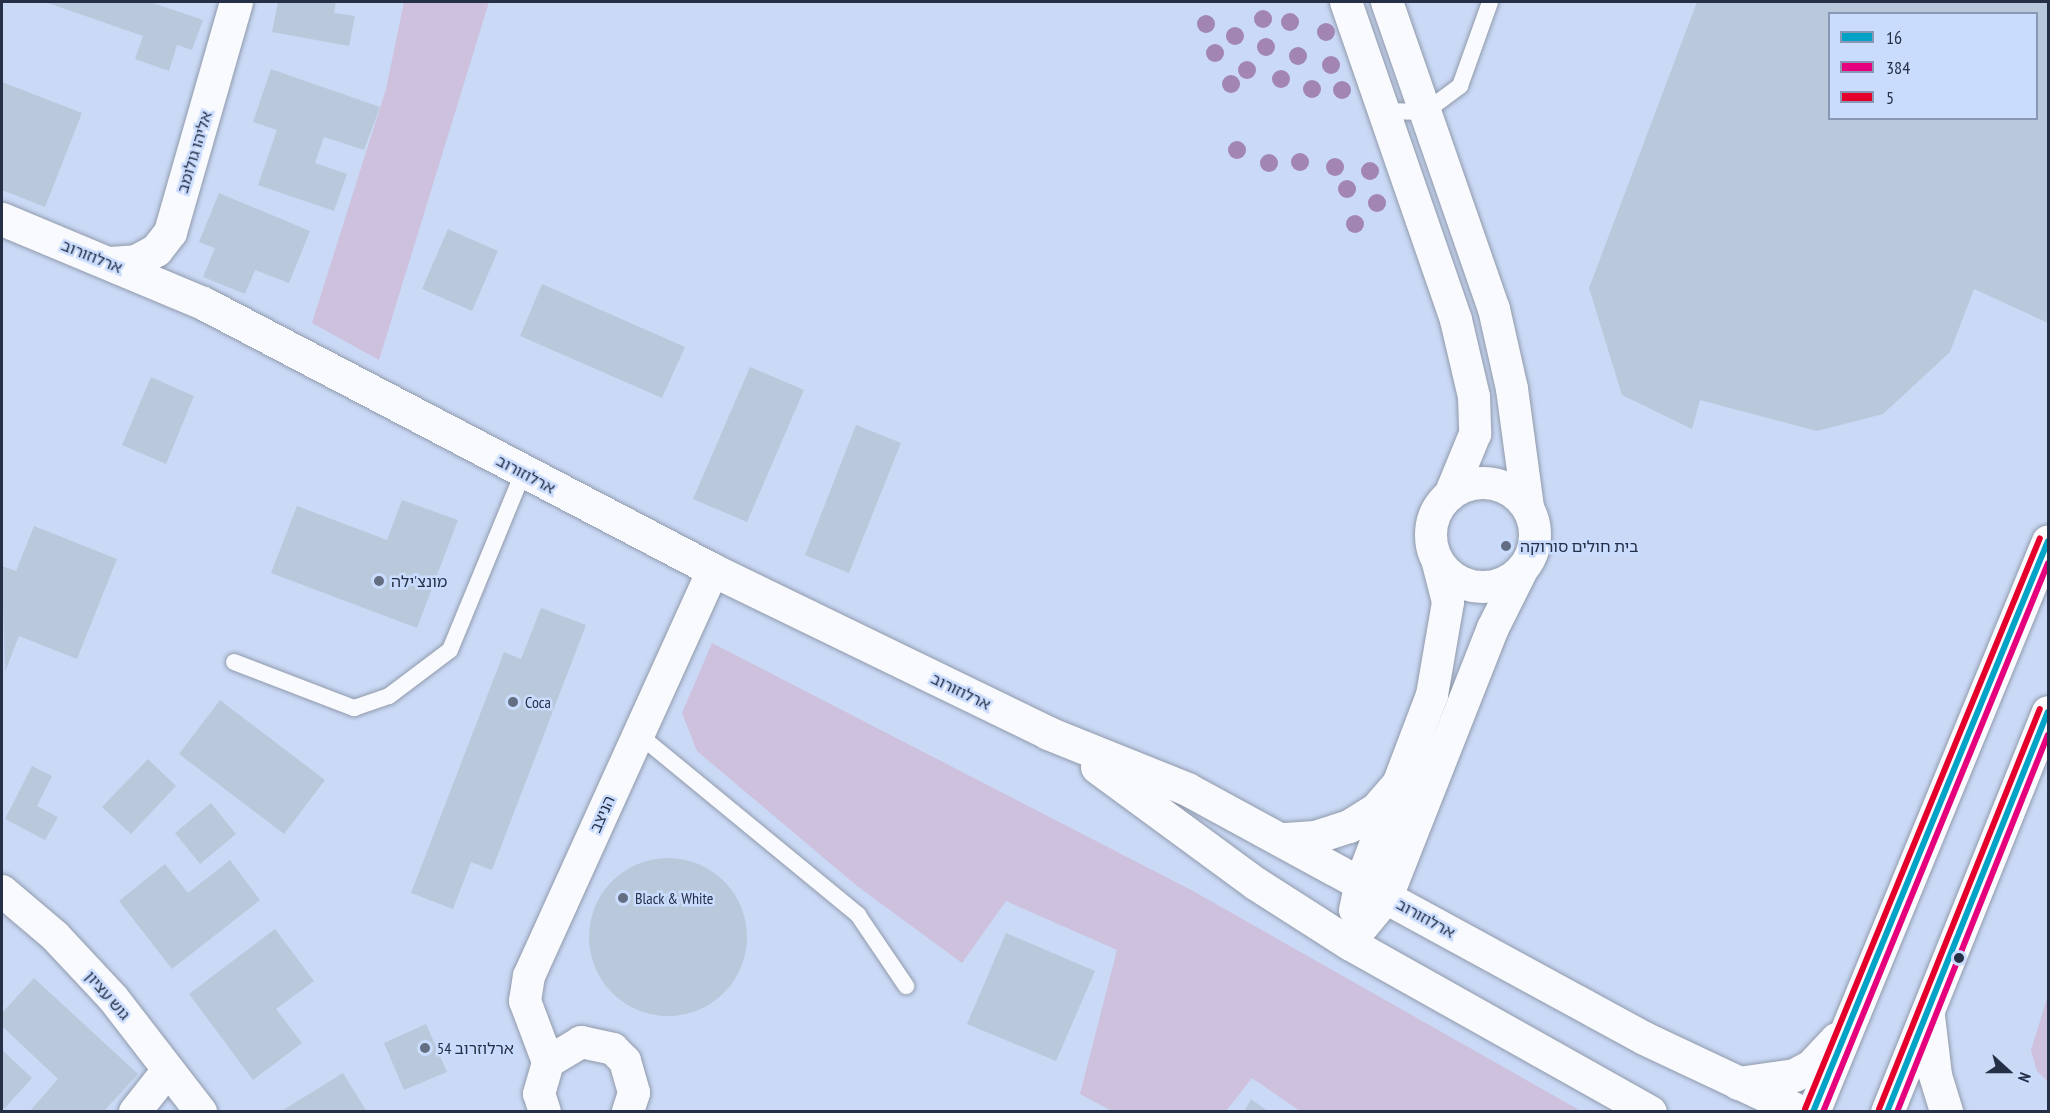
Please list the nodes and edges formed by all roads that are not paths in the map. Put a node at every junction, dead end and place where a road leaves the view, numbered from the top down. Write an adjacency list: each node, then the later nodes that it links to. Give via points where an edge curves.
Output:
1 (236, 2): 8 (street, אליהו גולומב)
2 (1346, 2): 5 (street)
3 (1387, 2): 6 (street)
4 (1490, 2): 6 (lane, via 1460,86)
5 (1384, 111): 6 (lane); 12 (street, via 1456,320 1474,397 1475,434)
6 (1425, 112): 13 (street, via 1494,309 1512,389)
7 (2, 219): 9 (street, ארלוזורוב)
8 (170, 232): 9 (street, אליהו גולומב, via 156,250 136,261); 10 (street, via 175,272)
9 (109, 263): 10 (street, ארלוזורוב)
10 (203, 303): 11 (street, ארלוזורוב)
11 (523, 473): 16 (street, ארלוזורוב); 18 (lane, via 450,650 389,696 354,708)
12 (1450, 495): 13 (street, via 1484,482 1516,494); 15 (street, via 1430,528)
13 (1528, 508): 17 (street, via 1535,543)
14 (2049, 541): 29 (street)
15 (1438, 563): 17 (street, via 1470,586 1497,585); 22 (street, via 1448,602 1445,641 1432,695)
16 (713, 570): 20 (street, ארלוזורוב); 21 (street, הניצב)
17 (1521, 572): 24 (street)
18 (234, 662)
19 (2049, 712): 28 (street)
20 (1048, 733): 23 (street, ארלוזורוב, via 1187,789); 26 (street, ארלוזורוב, via 1256,883)
21 (639, 734): 27 (lane, via 858,915); 30 (street, הניצב, via 529,976 525,1001)
22 (1401, 780): 23 (street, via 1376,809 1348,826); 24 (street)
23 (1285, 839): 24 (street, ארלוזורוב)
24 (1374, 889): 26 (street); 32 (street, ארלוזורוב)
25 (2, 891): 31 (street, גוש עציון, via 63,944)
26 (1349, 943): 37 (street, ארלוזורוב)
27 (906, 986)
28 (1928, 1005): 40 (street); 41 (street, via 1928,1038)
29 (1852, 1018): 32 (street, via 1811,1066 1775,1079); 39 (street)
30 (548, 1062): 35 (street, via 539,1094); 36 (street, via 580,1042 613,1049 633,1076)
31 (168, 1070): 33 (street); 34 (street, גוש עציון)
32 (1736, 1083): 38 (street, ארלוזורוב)
33 (135, 1112)
34 (201, 1112)
35 (545, 1112)
36 (628, 1112)
37 (1650, 1112)
38 (1801, 1112)
39 (1813, 1112)
40 (1887, 1112)
41 (1946, 1112)

